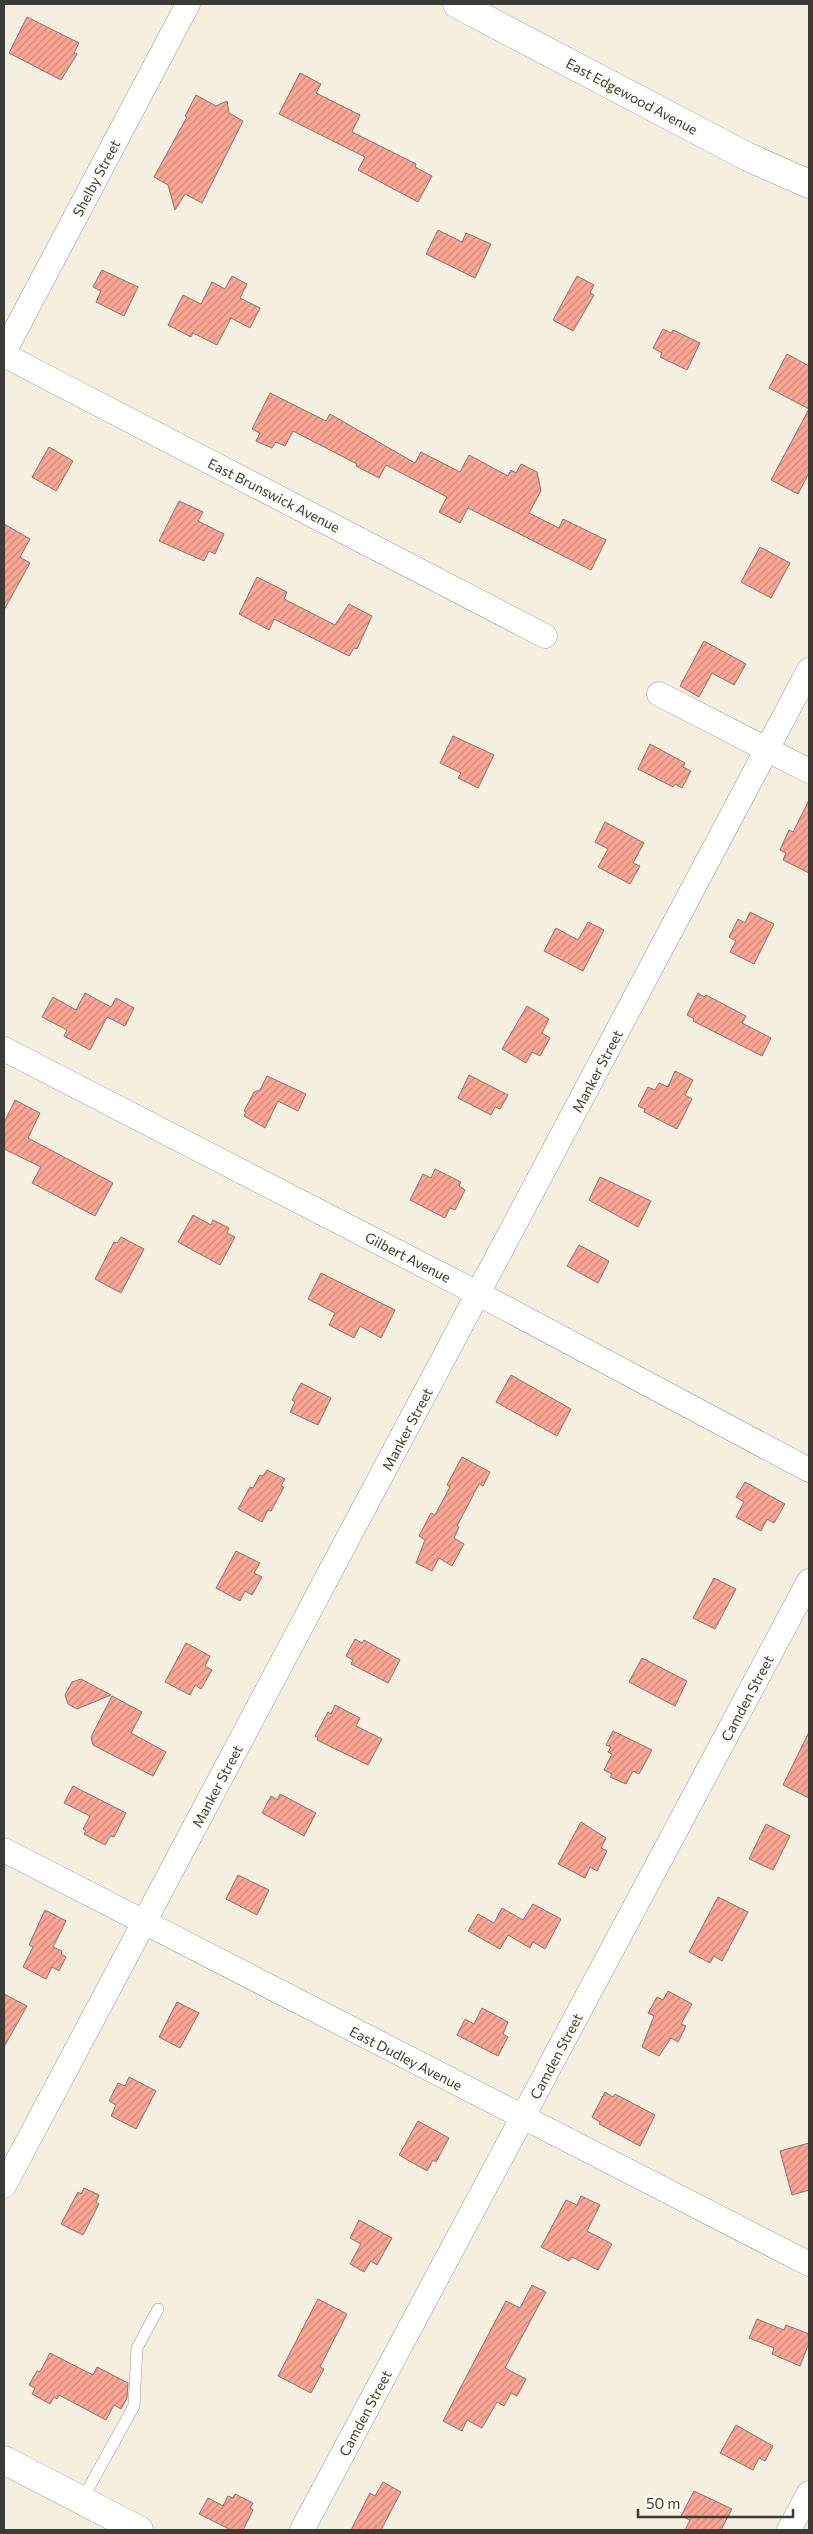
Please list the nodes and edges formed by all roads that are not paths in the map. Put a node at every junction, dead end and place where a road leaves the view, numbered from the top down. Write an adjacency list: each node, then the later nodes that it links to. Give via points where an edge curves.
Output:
1 (188, 4): 4 (street, Shelby Street)
2 (457, 4): 3 (main road, East Edgewood Avenue, via 748,157)
3 (809, 184)
4 (4, 353): 5 (street, East Brunswick Avenue)
5 (545, 636)
6 (809, 670): 8 (street, Manker Street)
7 (659, 694): 8 (street)
8 (766, 750): 9 (street); 11 (street, Manker Street)
9 (809, 771)
10 (4, 1049): 11 (street, Gilbert Avenue)
11 (479, 1294): 12 (street, Gilbert Avenue); 15 (street, Manker Street)
12 (809, 1470)
13 (809, 1580): 16 (street, Camden Street)
14 (4, 1850): 15 (street, East Dudley Avenue)
15 (144, 1923): 16 (street, East Dudley Avenue); 17 (street, Manker Street)
16 (523, 2118): 18 (street, East Dudley Avenue); 24 (street, Camden Street)
17 (4, 2186)
18 (809, 2264)
19 (158, 2308): 22 (lane, via 137,2348 134,2406)
20 (4, 2460): 22 (main road)
21 (809, 2493): 25 (street)
22 (82, 2500): 23 (main road)
23 (139, 2530)
24 (302, 2530)
25 (789, 2530)

